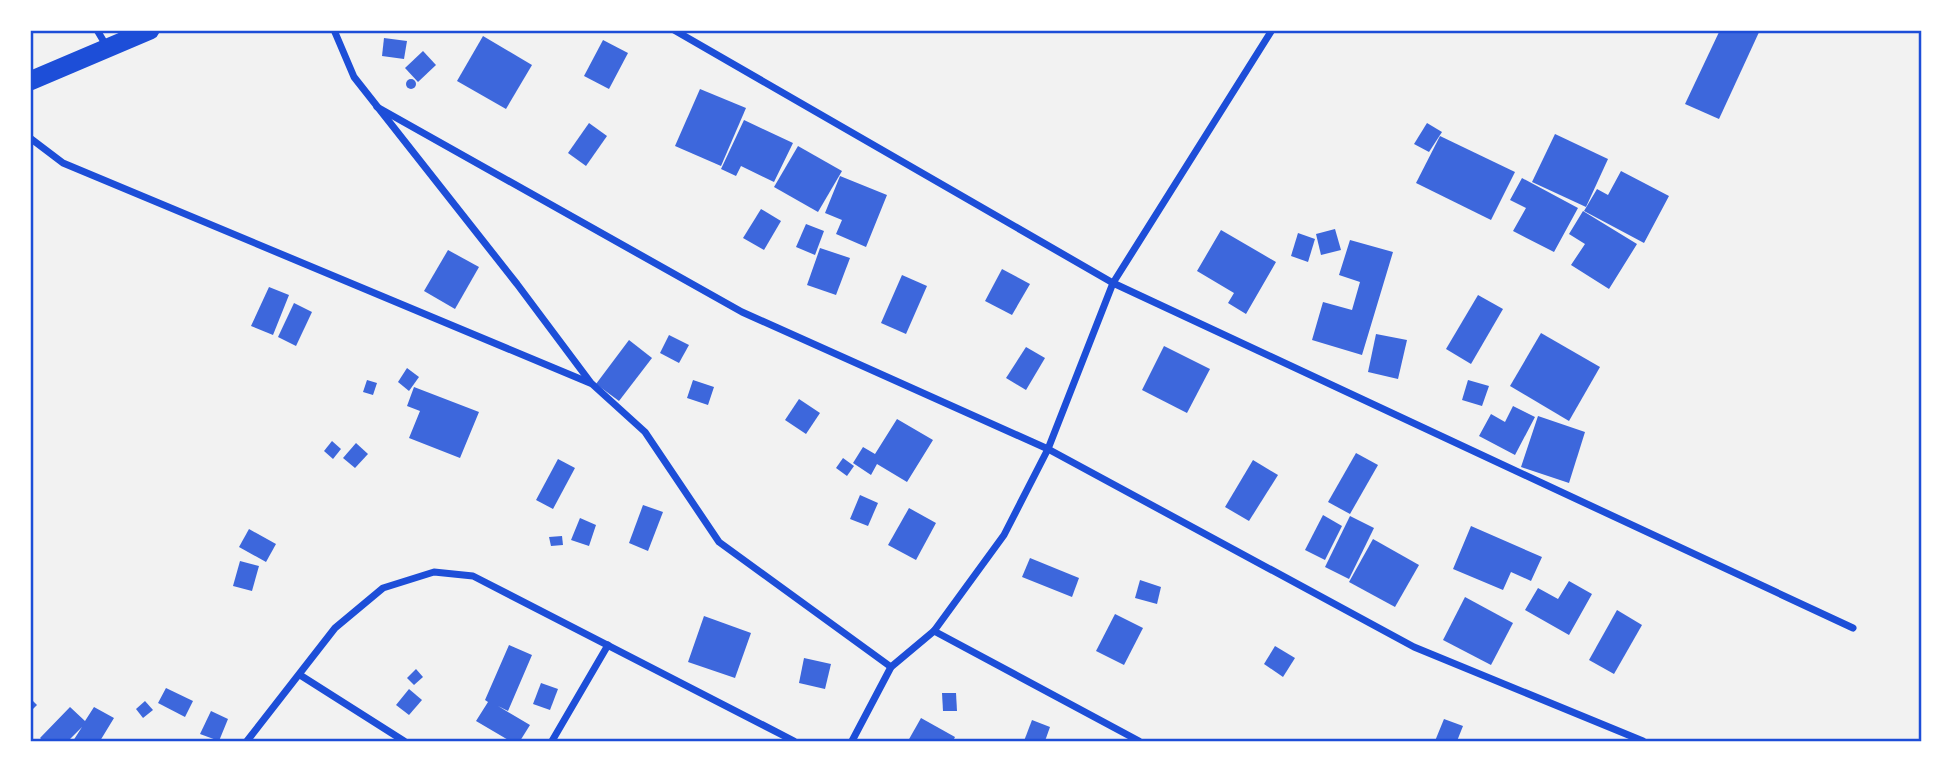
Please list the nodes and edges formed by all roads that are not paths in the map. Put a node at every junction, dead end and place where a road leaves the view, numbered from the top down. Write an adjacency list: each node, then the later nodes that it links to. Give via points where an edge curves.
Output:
1 (97, 30): 6 (street)
2 (150, 30): 6 (highway)
3 (334, 30): 8 (street, via 354,77)
4 (674, 30): 10 (street)
5 (1272, 30): 10 (street)
6 (107, 48): 7 (highway)
7 (30, 81)
8 (377, 107): 11 (street); 12 (street, via 741,312)
9 (30, 138): 11 (street, via 63,163)
10 (1114, 283): 12 (street); 13 (street)
11 (591, 383): 16 (street, via 645,432 719,542)
12 (1048, 449): 14 (street, via 1004,535); 24 (street, via 1413,648)
13 (1853, 628)
14 (934, 631): 16 (street); 23 (street)
15 (608, 645): 17 (street, via 473,576 434,572 383,588 335,628); 20 (street); 21 (street)
16 (891, 667): 22 (street)
17 (300, 675): 18 (street); 19 (street)
18 (247, 741)
19 (404, 741)
20 (552, 741)
21 (794, 741)
22 (852, 741)
23 (1139, 741)
24 (1643, 741)

